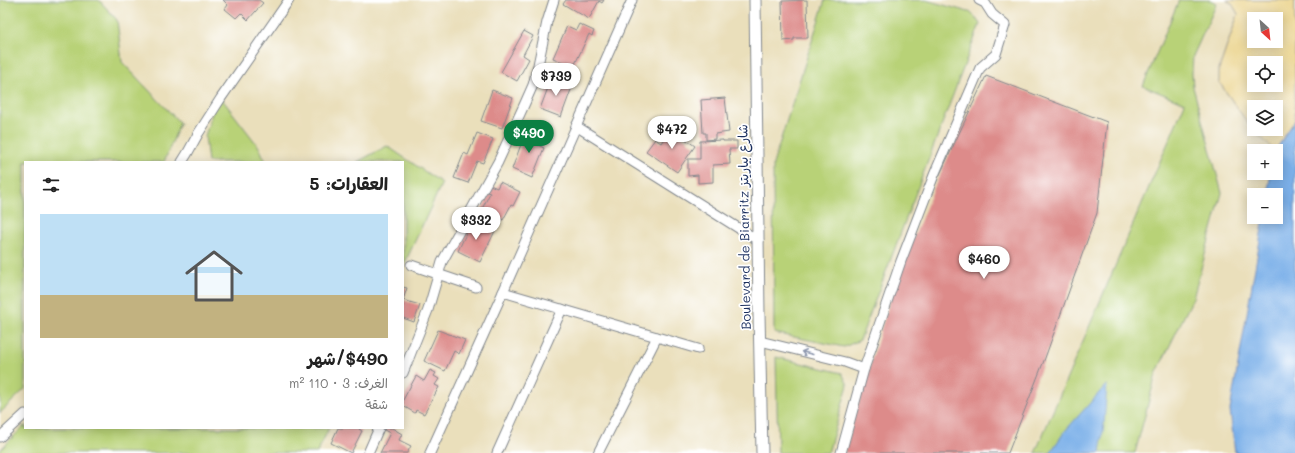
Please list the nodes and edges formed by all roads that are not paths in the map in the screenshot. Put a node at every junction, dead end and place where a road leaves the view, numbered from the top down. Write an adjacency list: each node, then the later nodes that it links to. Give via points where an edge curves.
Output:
1 (288, 0): 7 (street, via 227,88 198,134)
2 (554, 0): 10 (street, via 538,65 525,104 498,162 447,253)
3 (632, 0): 6 (street)
4 (755, 0): 8 (street, Boulevard de Biarritz شارع بياريتز)
5 (978, 0): 17 (street, via 985,3 992,14 1005,25 999,45 996,54 980,68 934,175)
6 (576, 126): 8 (street); 12 (street)
7 (186, 159)
8 (759, 240): 15 (street, Boulevard de Biarritz شارع بياريتز)
9 (411, 266): 10 (street)
10 (439, 275): 11 (street); 18 (street)
11 (476, 287)
12 (503, 292): 13 (street); 23 (street)
13 (562, 309): 14 (street); 24 (street)
14 (657, 337): 16 (street); 25 (street)
15 (760, 341): 17 (street, one-way to 15); 26 (street, Boulevard de Biarritz شارع بياريتز)
16 (698, 349)
17 (864, 369): 27 (street)
18 (404, 370)
19 (24, 415): 21 (street)
20 (379, 429): 22 (street)
21 (0, 437)
22 (368, 453)
23 (430, 453)
24 (497, 453)
25 (598, 453)
26 (762, 453)
27 (841, 453)

